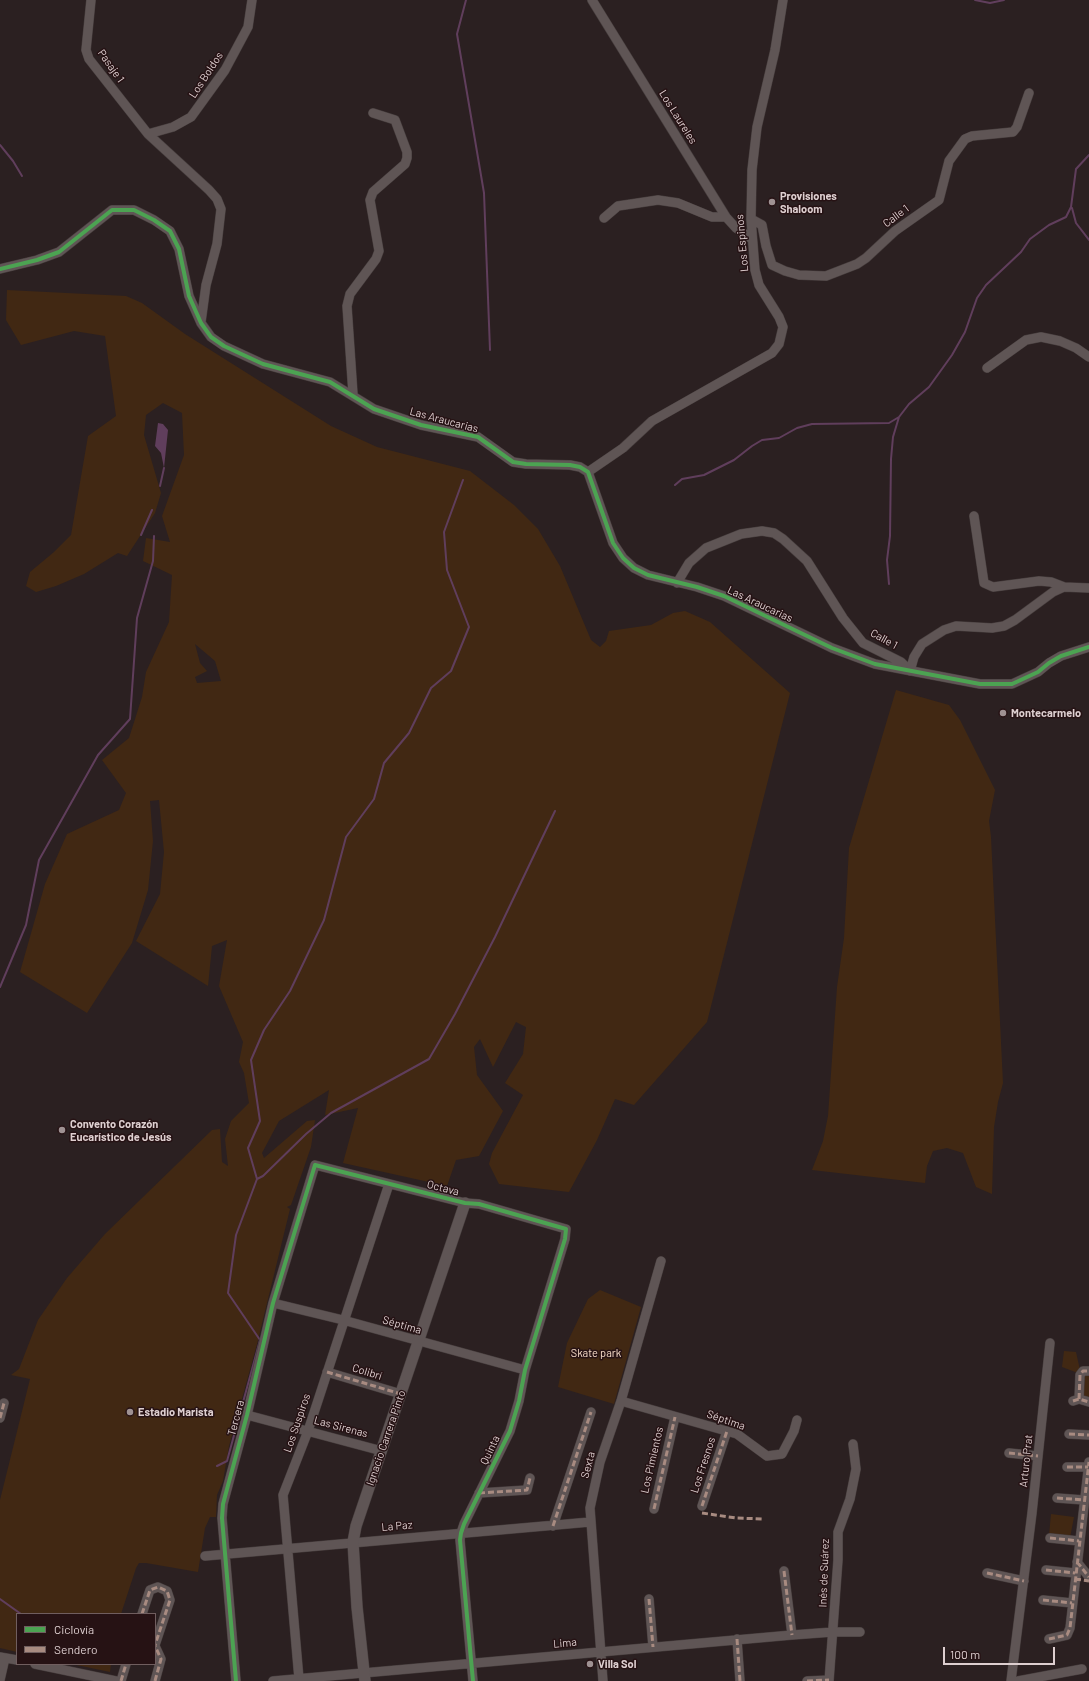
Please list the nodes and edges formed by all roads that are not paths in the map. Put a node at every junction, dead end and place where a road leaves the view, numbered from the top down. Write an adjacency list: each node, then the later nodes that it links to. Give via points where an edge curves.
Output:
1 (91, 0): 7 (street, Pasaje 1, via 86,50 89,59)
2 (252, 0): 7 (street, Los Boldos, via 245,33 225,70 192,117 173,127)
3 (592, 0): 8 (street, Los Laureles)
4 (783, 0): 10 (street, Los Espinos, via 775,50 757,127 752,170)
5 (1029, 93): 10 (street, Calle 1, via 1014,132 965,139 948,162 939,200 895,231 857,264 826,276 805,276 785,271 772,265 762,225)
6 (373, 112): 16 (street, via 395,120 407,158 405,164 373,192 370,200 379,251 376,260 350,294 347,306)
7 (148, 134): 13 (street, Pasaje 1, via 218,199 221,209 217,244 206,285)
8 (726, 217): 9 (street, via 712,217 678,203 658,200 618,206); 11 (street, Los Laureles)
9 (604, 218)
10 (751, 218): 11 (street, Los Espinos)
11 (752, 239): 17 (street, Los Espinos, via 755,270 760,285 783,327 779,344 772,353 652,421 623,448)
12 (0, 269): 13 (street, Las Araucarias, via 59,252 112,210 134,210 170,232 179,249 189,296)
13 (201, 323): 16 (street, Las Araucarias, via 211,337 248,357 264,364 330,382)
14 (1089, 357): 15 (street, via 1060,341 1041,337 1026,340)
15 (987, 368)
16 (353, 394): 17 (street, Las Araucarias, via 374,409 421,425 478,437 512,462 570,465)
17 (588, 472): 19 (street, Las Araucarias, via 613,544 623,558 648,576)
18 (974, 516): 20 (street, via 984,583 993,587 1039,581)
19 (677, 583): 23 (street, Las Araucarias, via 724,596 832,648 875,664); 23 (street, Calle 1, via 689,563 706,548 741,534 762,531 774,533 807,561 843,618 864,643 901,662)
20 (1064, 587): 21 (street); 23 (street, via 1004,626 956,626 931,636 914,657)
21 (1089, 588)
22 (1089, 647): 23 (street, Las Araucarias, via 1061,656 1038,672 1012,684 980,684)
23 (910, 671)
24 (315, 1165): 25 (street, Octava); 29 (street, Tercera)
25 (389, 1184): 26 (street, Octava); 30 (street, Los Suspiros)
26 (465, 1203): 27 (street, Octava, via 479,1204); 31 (street, Ignacio Carrera Pinto)
27 (566, 1229): 33 (street, Quinta)
28 (661, 1262): 37 (street, Sexta)
29 (273, 1303): 30 (street, Séptima); 41 (street, Tercera)
30 (343, 1320): 31 (street, Séptima); 35 (street, Los Suspiros)
31 (417, 1342): 33 (street, Séptima); 36 (street, Ignacio Carrera Pinto)
32 (1050, 1343): 52 (street, Arturo Prat)
33 (525, 1370): 57 (street, Quinta, via 510,1431)
34 (1089, 1371): 38 (street, via 1083,1371 1080,1375 1076,1400)
35 (327, 1372): 36 (street, Colibrí); 45 (street, Los Suspiros)
36 (401, 1394): 50 (street, Ignacio Carrera Pinto)
37 (621, 1401): 42 (street, Séptima); 62 (street, Sexta, via 600,1462 590,1508)
38 (1089, 1402)
39 (4, 1403): 43 (street)
40 (591, 1412): 63 (street)
41 (247, 1415): 45 (street, Las Sirenas); 69 (street, Tercera, via 222,1504)
42 (675, 1417): 46 (street, Séptima); 61 (street, Los Pimientos)
43 (0, 1418)
44 (796, 1420): 46 (street, Séptima, via 787,1447 782,1454 773,1456 763,1455 745,1439)
45 (308, 1431): 50 (street, Las Sirenas); 68 (street, Los Suspiros, via 283,1495)
46 (727, 1431): 60 (street, Los Fresnos)
47 (1069, 1434): 48 (street)
48 (1089, 1435)
49 (853, 1444): 83 (street, Inés de Suárez, via 856,1469 850,1499 838,1532)
50 (382, 1451): 67 (street, Ignacio Carrera Pinto)
51 (1009, 1453): 52 (street)
52 (1038, 1456): 77 (street, Arturo Prat)
53 (1089, 1462): 55 (street)
54 (1067, 1467): 55 (street)
55 (1088, 1467): 59 (street)
56 (530, 1478): 57 (street, via 527,1490)
57 (479, 1493): 64 (street, Quinta)
58 (1057, 1498): 59 (street)
59 (1084, 1500): 66 (street)
60 (702, 1506)
61 (654, 1509)
62 (590, 1522): 63 (street, La Paz); 91 (street, Sexta)
63 (553, 1526): 64 (street, La Paz)
64 (461, 1533): 67 (street, La Paz); 94 (street, Quinta)
65 (1050, 1538): 66 (street)
66 (1079, 1541): 71 (street)
67 (353, 1542): 68 (street, La Paz); 98 (street, Ignacio Carrera Pinto)
68 (288, 1548): 69 (street, La Paz); 99 (street, Los Suspiros)
69 (225, 1554): 70 (street, La Paz); 105 (street, Tercera)
70 (205, 1556)
71 (1076, 1562): 75 (street); 76 (street)
72 (1046, 1570): 75 (street)
73 (784, 1571): 85 (street)
74 (987, 1573): 77 (street)
75 (1075, 1576): 78 (street); 81 (street)
76 (1089, 1577)
77 (1024, 1581): 111 (street, Arturo Prat)
78 (1089, 1581)
79 (649, 1599): 90 (street)
80 (1043, 1600): 81 (street)
81 (1072, 1604): 87 (street, via 1069,1632 1067,1635)
82 (142, 1613): 88 (street, via 150,1590 158,1587 167,1591 170,1600)
83 (833, 1632): 84 (street, Lima); 85 (street, Lima); 101 (street, Inés de Suárez)
84 (860, 1632)
85 (792, 1634): 86 (street, Lima)
86 (737, 1639): 90 (street, Lima); 109 (street)
87 (1049, 1639)
88 (156, 1642)
89 (156, 1647): 104 (street, via 161,1659)
90 (653, 1647): 91 (street, Lima)
91 (600, 1652): 94 (street, Lima); 108 (street, Sexta)
92 (2, 1657): 93 (street); 100 (street)
93 (16, 1660)
94 (472, 1664): 98 (street, Lima); 107 (street, Quinta)
95 (40, 1665): 102 (street)
96 (126, 1665): 103 (street)
97 (1082, 1669): 112 (street)
98 (364, 1677): 99 (street, Lima)
99 (299, 1679): 106 (street, Lima)
100 (0, 1680)
101 (829, 1680): 110 (street)
102 (116, 1681)
103 (121, 1681)
104 (155, 1681)
105 (236, 1681)
106 (273, 1681)
107 (473, 1681)
108 (603, 1681)
109 (740, 1681)
110 (807, 1681)
111 (1011, 1681)
112 (1018, 1681)

